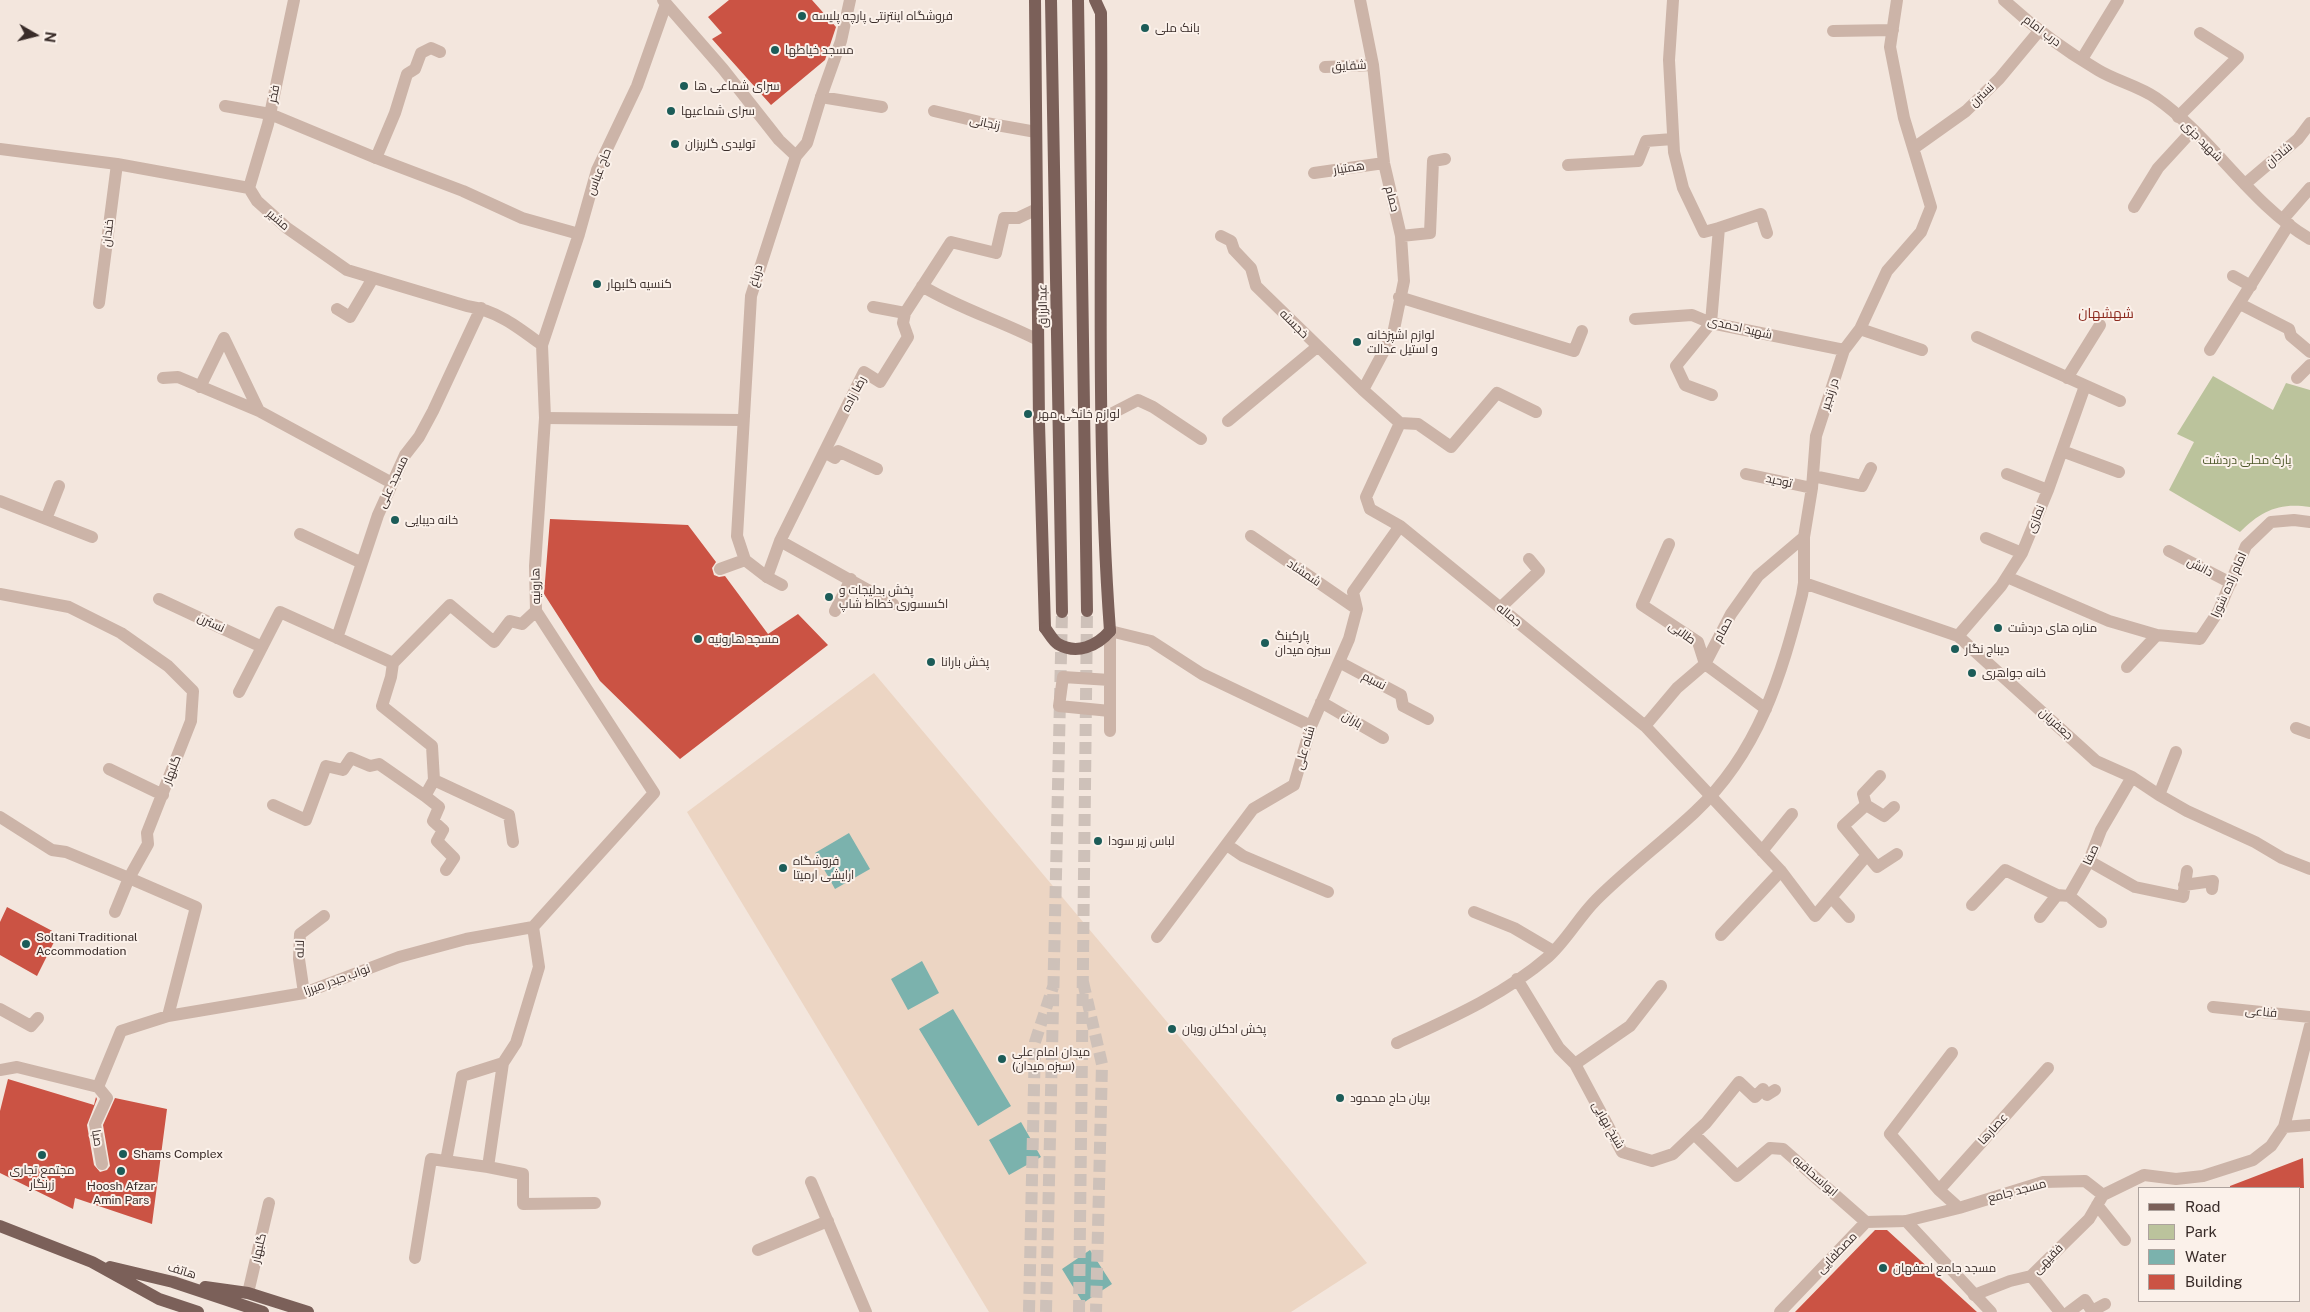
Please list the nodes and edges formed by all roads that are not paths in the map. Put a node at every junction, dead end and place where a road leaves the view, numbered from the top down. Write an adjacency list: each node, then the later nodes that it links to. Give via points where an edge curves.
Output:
1 (294, 0): 25 (street, فخر)
2 (850, 0): 21 (street, درباغ)
3 (1035, 0): 29 (main road)
4 (1051, 0): 135 (main road, عبدالرزاق)
5 (1078, 0): 134 (main road)
6 (1095, 0): 88 (main road, via 1101,13)
7 (1360, 0): 19 (street, حمام)
8 (1673, 0): 30 (street, via 1669,60)
9 (1897, 0): 13 (street, در زنجیر)
10 (2004, 0): 15 (street, درب امام)
11 (2118, 0): 18 (street)
12 (665, 2): 33 (street, via 724,69 779,140); 48 (street, حاج عباس, via 637,86 597,170)
13 (1893, 30): 14 (street); 31 (street, در زنجیر, via 1890,47 1904,118)
14 (1833, 31)
15 (2039, 31): 18 (street, درب امام); 31 (street, نسترن, via 1999,79 1966,110)
16 (2200, 33): 26 (street, via 2238,57)
17 (440, 52): 34 (street, via 431,48 421,52 416,69 407,74)
18 (2082, 59): 26 (street, شهید جزی, via 2156,98)
19 (1373, 64): 20 (street, شقایق); 36 (street, حمام)
20 (1325, 67)
21 (821, 97): 23 (street); 33 (street, درباغ, via 807,143)
22 (225, 106): 25 (street)
23 (882, 107)
24 (934, 111): 29 (street, زنجانی)
25 (270, 114): 34 (street); 41 (street, فخر)
26 (2178, 117): 28 (street, شهید جزی)
27 (2310, 124): 40 (street, شادان, via 2298,139)
28 (2192, 131): 40 (street, شهید جزی); 43 (street, via 2158,168)
29 (1036, 132): 44 (main road)
30 (1673, 139): 38 (street, via 1646,141 1638,161); 46 (street, via 1683,188 1704,232)
31 (1914, 148): 66 (street, در زنجیر, via 1931,207 1921,232 1887,271)
32 (0, 149): 37 (street)
33 (796, 156): 89 (street, درباغ, via 751,296)
34 (376, 158): 48 (street, via 463,191 522,218)
35 (1445, 159): 50 (street, via 1433,161 1430,233)
36 (1384, 163): 39 (street, همتیار); 50 (street, حمام)
37 (117, 164): 41 (street); 57 (street, خندان)
38 (1568, 165)
39 (1314, 173)
40 (2245, 184): 45 (street, شهید جزی)
41 (249, 188): 53 (street, مشیر, via 257,201 287,228 347,270)
42 (2310, 188): 45 (street)
43 (2134, 207)
44 (1037, 209): 54 (street, via 1018,218 1004,218 996,253 951,242); 69 (main road)
45 (2286, 221): 51 (street, شهید جزی); 55 (street)
46 (1719, 228): 47 (street, via 1761,214); 64 (street)
47 (1767, 233)
48 (579, 234): 70 (street, حاج عباس)
49 (1221, 236): 71 (street, خجسته, via 1231,241 1234,250 1251,268 1256,286)
50 (1401, 236): 56 (street, حمام, via 1404,281)
51 (2310, 239)
52 (2233, 276): 55 (street)
53 (373, 278): 60 (street, مشیر); 61 (street, via 350,318)
54 (922, 286): 62 (street); 69 (street, via 950,303)
55 (2251, 286): 58 (street)
56 (1399, 297): 67 (street, via 1574,351); 82 (street, حمام, via 1393,334)
57 (99, 303)
58 (2240, 304): 74 (street); 75 (street, via 2289,329 2291,336)
59 (873, 307): 62 (street)
60 (480, 308): 70 (street, مشیر, via 511,321); 101 (street, مسجد علی, via 434,410 405,455)
61 (337, 309)
62 (905, 313): 94 (street, رضا زاده, via 903,323 908,337 880,382 864,372)
63 (1636, 319): 64 (street, شهید احمدی, via 1692,315)
64 (1711, 322): 72 (street, شهید احمدی); 83 (street, via 1676,366 1685,385)
65 (2100, 325): 78 (street)
66 (1860, 329): 72 (street, در زنجیر); 73 (street)
67 (1582, 331)
68 (1977, 337): 78 (street)
69 (1038, 340): 136 (main road, bridge, via 1045,628 1057,643 1072,649 1091,647)
70 (542, 345): 87 (street, هارونیه)
71 (1317, 347): 82 (street); 90 (street, خجسته)
72 (1844, 350): 100 (street, در زنجیر, via 1816,436)
73 (1922, 350)
74 (2210, 350)
75 (2310, 352)
76 (2310, 365): 79 (street)
77 (163, 378): 81 (street, via 178,377)
78 (2067, 378): 80 (street)
79 (2297, 378)
80 (2085, 386): 84 (street); 93 (street, نمازی)
81 (200, 387): 85 (street); 85 (street, via 224,338)
82 (1363, 390): 91 (street)
83 (1712, 395)
84 (2120, 402)
85 (259, 411): 101 (street)
86 (1536, 412): 91 (street, via 1497,393 1452,447 1418,424)
87 (545, 418): 89 (street); 132 (street, هارونیه, via 535,566)
88 (1102, 418): 92 (street, via 1138,400); 136 (main road)
89 (742, 420): 118 (street, درباغ, via 737,536)
90 (1228, 421)
91 (1400, 423): 107 (street, جماله, via 1366,497 1370,509)
92 (1200, 439)
93 (2062, 451): 97 (street); 103 (street, نمازی)
94 (824, 452): 96 (street, via 835,458 838,451); 113 (street, رضا زاده)
95 (1871, 468): 100 (street, توحید, via 1862,486)
96 (876, 469)
97 (2120, 472)
98 (1746, 474): 100 (street, توحید)
99 (2007, 474): 103 (street)
100 (1812, 482): 111 (street, در زنجیر)
101 (392, 483): 119 (street, مسجد علی)
102 (59, 486): 105 (street)
103 (2048, 490): 116 (street, نمازی)
104 (0, 501): 105 (street)
105 (46, 519): 110 (street)
106 (2310, 522): 125 (street, امام زاده شورا, via 2271,522 2246,546)
107 (1400, 526): 130 (street, جماله); 131 (street, شاه علی, via 1353,592)
108 (300, 534): 119 (street)
109 (1251, 536): 131 (street, شمشاد)
110 (92, 537)
111 (1804, 537): 124 (street, در زنجیر); 143 (street, حمام, via 1758,576 1731,614)
112 (1986, 538): 116 (street)
113 (780, 542): 121 (street, رضا زاده); 123 (street)
114 (1669, 544): 143 (street, طالبی, via 1642,605 1698,642)
115 (2169, 551): 125 (street, دانش)
116 (2022, 553): 122 (street, نمازی)
117 (1530, 559): 130 (street, via 1539,571)
118 (745, 560): 120 (street); 121 (street)
119 (362, 563): 139 (street, مسجد علی)
120 (720, 569)
121 (767, 577): 126 (street)
122 (2007, 577): 137 (street, امام زاده شورا, via 2109,621); 138 (street, نمازی)
123 (851, 579): 129 (street); 133 (street)
124 (1804, 583): 138 (street, جعفریان); 148 (street, در زنجیر, via 1783,667)
125 (2231, 583): 137 (street, امام زاده شورا, via 2218,612 2200,639)
126 (782, 585)
127 (0, 594): 162 (street, گلبهار, via 69,607 132,641 168,666 193,691 191,722)
128 (159, 599): 140 (street, نسترن)
129 (894, 604)
130 (1500, 608): 152 (street, جماله)
131 (1357, 609): 141 (street, شاه علی, via 1350,639)
132 (536, 611): 142 (street, via 522,624 510,621 494,642 450,605); 194 (street, هارونیه, via 654,793)
133 (835, 611)
134 (1087, 611)
135 (1062, 612)
136 (1110, 631): 145 (street); 151 (street, via 1151,641 1202,674)
137 (2157, 635): 144 (street)
138 (1958, 636): 160 (street, جعفریان, via 2096,761)
139 (337, 638): 140 (street, via 280,612); 142 (street)
140 (262, 647): 146 (street)
141 (1339, 662): 147 (street, شاه علی); 150 (street, نسیم, via 1401,695 1403,706)
142 (393, 663): 161 (street, via 382,706 432,746)
143 (1705, 664): 148 (street); 152 (street, حمام, via 1677,688)
144 (2127, 667)
145 (1110, 680): 149 (street); 149 (street, via 1063,677 1059,706)
146 (239, 692)
147 (1321, 702): 151 (street, شاه علی); 156 (street, باران)
148 (1766, 708): 163 (street, در زنجیر, via 1757,732)
149 (1110, 712): 154 (street)
150 (1428, 719)
151 (1311, 726): 172 (street, شاه علی, via 1294,785 1253,809)
152 (1644, 726): 163 (street, جماله)
153 (2296, 728): 155 (street)
154 (1110, 731)
155 (2310, 733)
156 (1383, 738)
157 (2176, 752): 164 (street)
158 (109, 769): 162 (street)
159 (1880, 776): 167 (street, via 1863,794)
160 (2132, 777): 164 (street, جعفریان); 176 (street, صفا, via 2101,830)
161 (434, 780): 165 (street); 171 (street, via 509,815)
162 (163, 795): 181 (street, گلبهار, via 147,833 148,844)
163 (1710, 795): 173 (street, جماله); 197 (street, via 1697,811 1596,900)
164 (2159, 795): 177 (street, جعفریان)
165 (425, 796): 166 (street, via 378,764 370,766 351,758 343,770 326,766 306,820); 178 (street, via 439,807 433,821 443,830 436,841 454,858)
166 (273, 805)
167 (1866, 805): 168 (street, via 1884,816); 175 (street, via 1843,826)
168 (1894, 807)
169 (1792, 814): 173 (street)
170 (0, 817): 181 (street, via 52,850 66,852)
171 (513, 842)
172 (1226, 845): 184 (street, via 1243,856); 196 (street, شاه علی)
173 (1762, 851): 179 (street, جماله)
174 (1897, 854): 175 (street, via 1877,867)
175 (1867, 855): 186 (street)
176 (2089, 861): 182 (street, via 2135,887 2183,897); 185 (street, صفا)
177 (2310, 869)
178 (446, 870)
179 (1781, 871): 186 (street, جماله, via 1815,916); 195 (street)
180 (2187, 871): 182 (street)
181 (129, 878): 188 (street, گلبهار); 203 (street, via 196,907)
182 (2184, 885): 183 (street, via 2213,881)
183 (2212, 889)
184 (1328, 892)
185 (2063, 896): 187 (street, via 2005,870); 192 (street, صفا); 193 (street)
186 (1831, 897): 191 (street)
187 (1972, 904)
188 (115, 912)
189 (1474, 912): 197 (street, via 1514,928)
190 (324, 916): 200 (street, لاله, via 300,934 299,959)
191 (1849, 917)
192 (2040, 917)
193 (2101, 922)
194 (533, 927): 200 (street, نواب حیدر میرزا, via 466,939 399,957); 209 (street, via 539,967 516,1043)
195 (1721, 935)
196 (1157, 937)
197 (1553, 951): 198 (street)
198 (1517, 979): 207 (street, via 1456,1016); 210 (street, شیخ بهایی, via 1559,1048)
199 (1661, 986): 210 (street, via 1630,1026)
200 (304, 993): 203 (street, نواب حیدر میرزا)
201 (2213, 1008): 204 (street, فناعی)
202 (0, 1009): 205 (street, via 31,1026)
203 (168, 1016): 213 (street, نواب حیدر میرزا, via 121,1031)
204 (2310, 1017)
205 (38, 1018)
206 (2310, 1026): 216 (street)
207 (1397, 1044)
208 (1952, 1053): 223 (street, via 1890,1134)
209 (503, 1063): 218 (street, via 462,1076); 220 (street)
210 (1575, 1064): 217 (street, شیخ بهایی, via 1622,1152 1652,1161 1673,1154)
211 (2048, 1068): 223 (street, عصارها)
212 (0, 1070): 213 (street, via 16,1067)
213 (98, 1087): 219 (street, صبا, via 107,1098 95,1124)
214 (1775, 1090): 217 (street, شیخ بهایی, via 1767,1095 1763,1089 1755,1097 1739,1082)
215 (2310, 1125): 216 (street)
216 (2284, 1127): 222 (street, via 2271,1146 2253,1160)
217 (1694, 1134): 230 (street, ابواسحاقیه, via 1736,1176 1770,1148 1783,1148)
218 (446, 1161): 220 (street); 234 (street, via 431,1159)
219 (102, 1164)
220 (488, 1167): 226 (street, via 523,1174 523,1204)
221 (812, 1182): 228 (street)
222 (2203, 1182): 224 (street, via 2144,1175)
223 (1939, 1190): 227 (street)
224 (2100, 1200): 227 (street, مسجد جامع, via 2086,1181 2043,1182); 232 (street, مسجد جامع); 236 (street, فقیهی, via 2089,1219)
225 (269, 1203): 238 (street, گلبهار)
226 (595, 1203)
227 (1959, 1208): 229 (street, مسجد جامع)
228 (828, 1221): 233 (street); 244 (street)
229 (1906, 1221): 230 (street, مصطفایی); 239 (street)
230 (1866, 1222): 245 (street, مصطفایی)
231 (0, 1226): 235 (main road, هاتف)
232 (2125, 1240)
233 (758, 1250)
234 (415, 1258)
235 (92, 1262): 237 (main road, هاتف); 241 (main road, هاتف, via 159,1299)
236 (2031, 1276): 239 (street, فقیهی); 247 (street)
237 (173, 1282): 238 (main road); 242 (main road, هاتف)
238 (248, 1293): 243 (main road)
239 (1974, 1295): 246 (street)
240 (2105, 1304): 248 (street, via 2092,1311 2085,1300)
241 (198, 1312)
242 (263, 1312)
243 (308, 1312)
244 (866, 1312)
245 (1780, 1312)
246 (1991, 1312)
247 (2060, 1312)
248 (2068, 1312)

